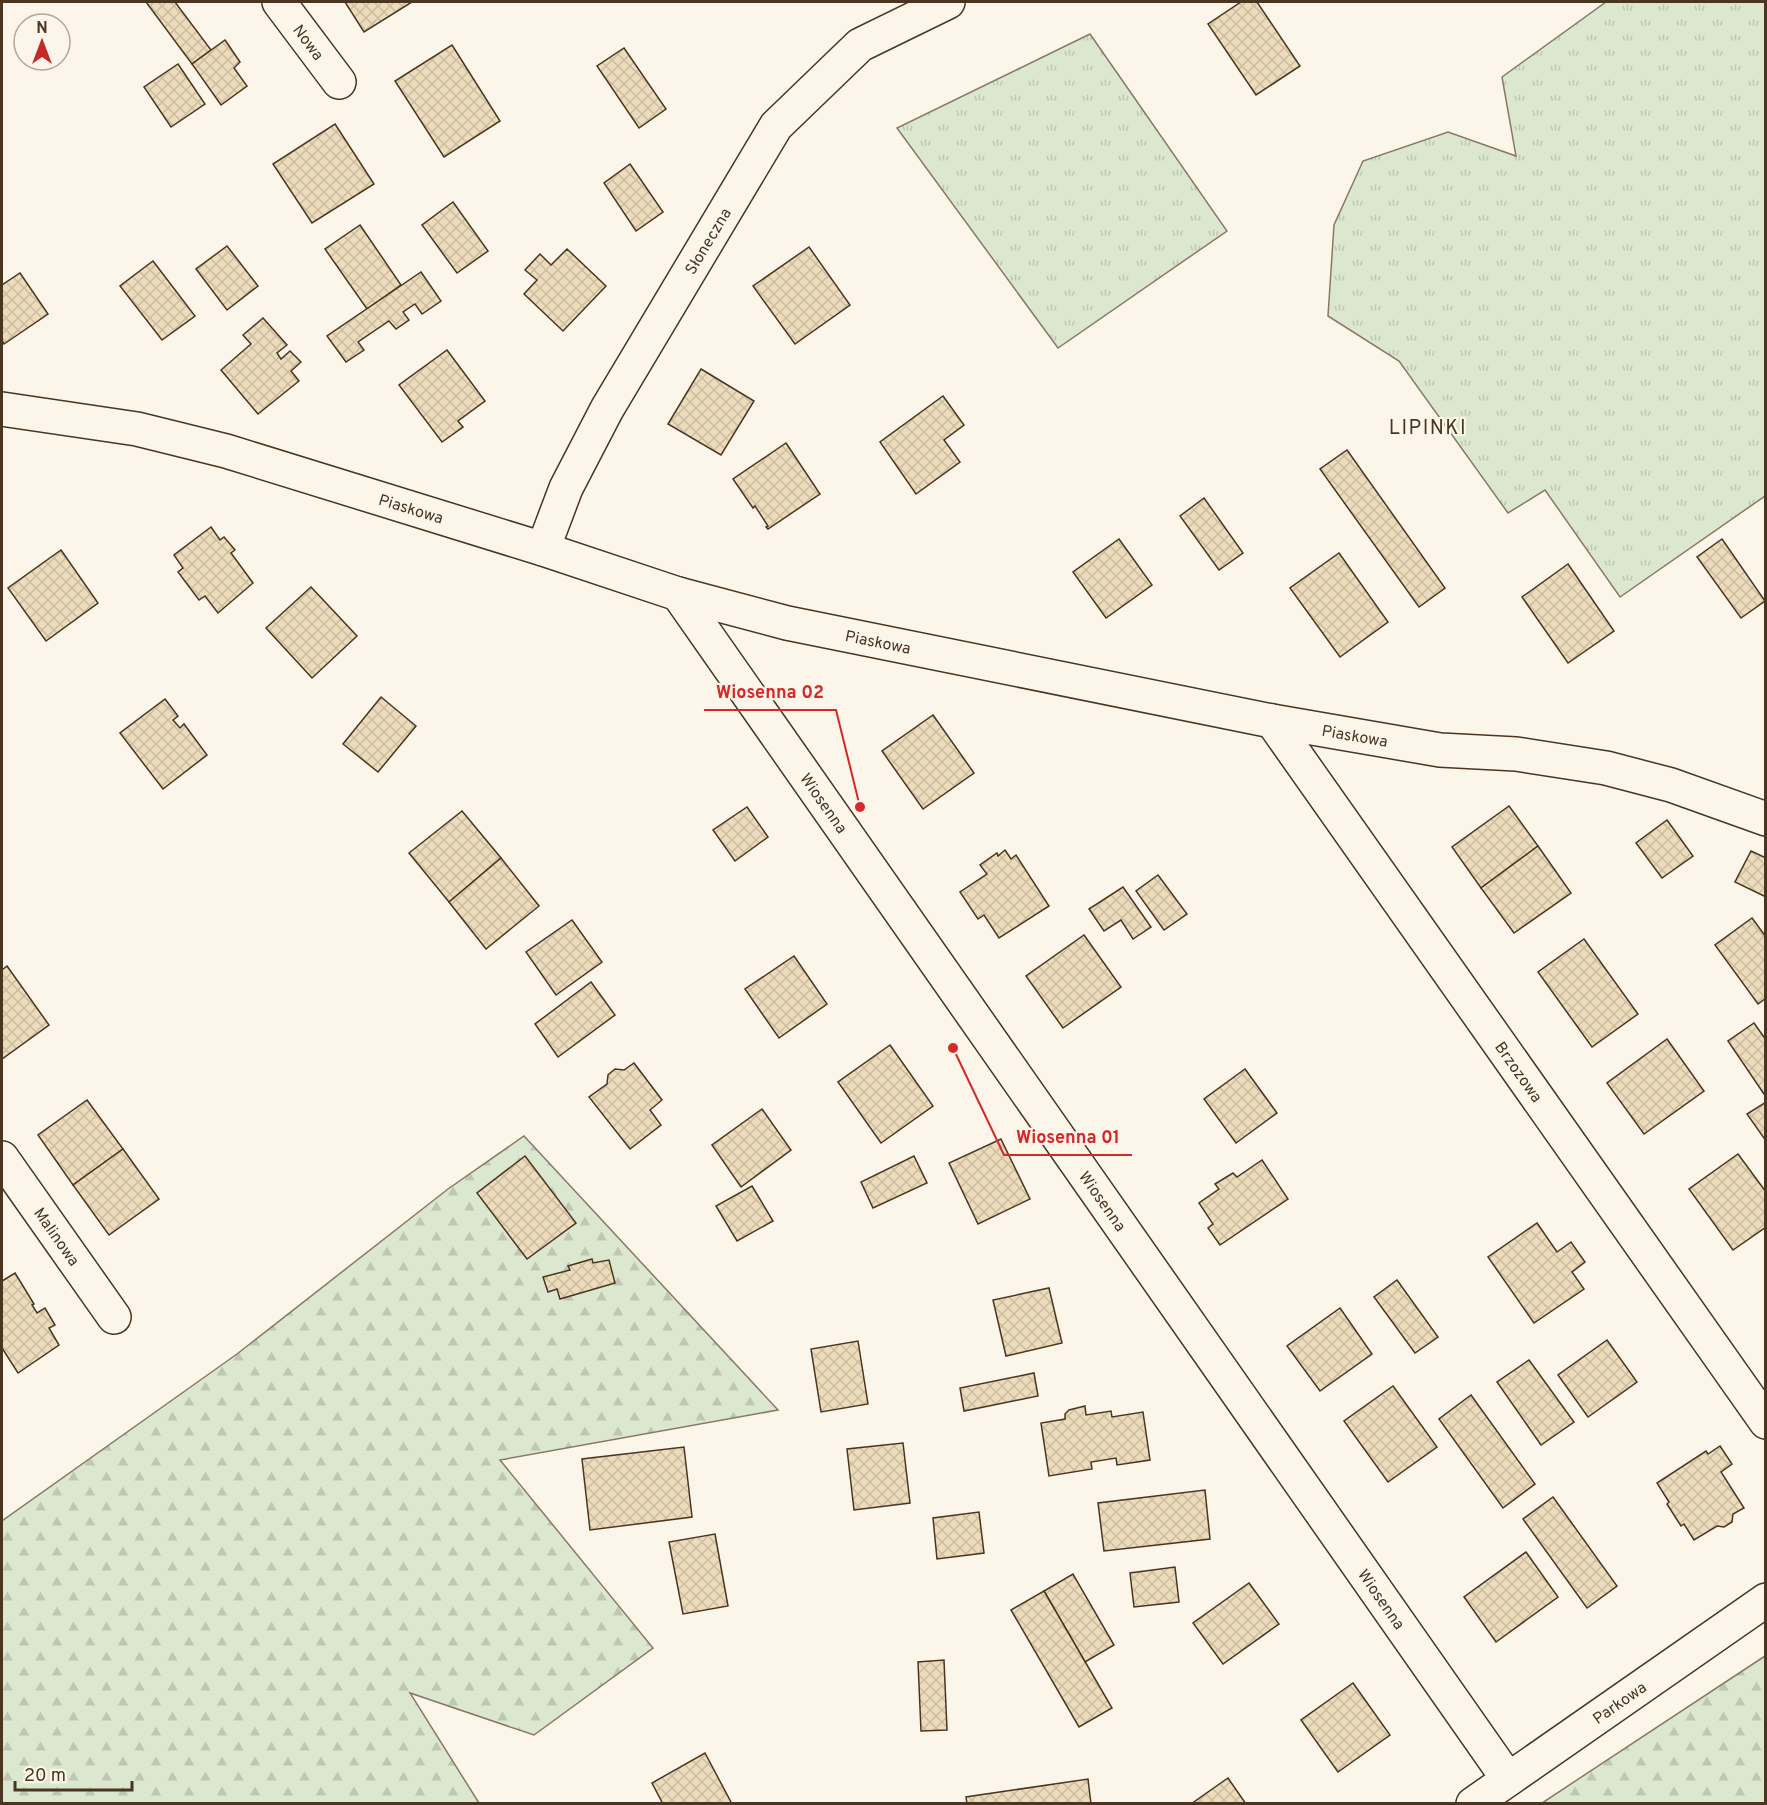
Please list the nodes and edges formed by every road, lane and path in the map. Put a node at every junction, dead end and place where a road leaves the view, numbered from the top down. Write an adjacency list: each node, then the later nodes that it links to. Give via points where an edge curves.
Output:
1 (279, 2): 3 (street, Nowa)
2 (948, 2): 5 (street, Słoneczna, via 860,45 776,126 607,409 566,489)
3 (339, 82)
4 (2, 409): 5 (street, Piaskowa, via 137,429 226,451)
5 (543, 549): 6 (street, Piaskowa)
6 (678, 594): 7 (street, Piaskowa, via 787,623); 13 (street, Wiosenna)
7 (1272, 721): 8 (street, Piaskowa, via 1440,750 1516,754 1606,768 1671,785); 11 (street, Brzozowa)
8 (1766, 819)
9 (2, 1158): 10 (street, Malinowa)
10 (114, 1317)
11 (1766, 1422)
12 (1766, 1600): 13 (street, Parkowa)
13 (1508, 1779): 14 (street, Parkowa)
14 (1473, 1803)

